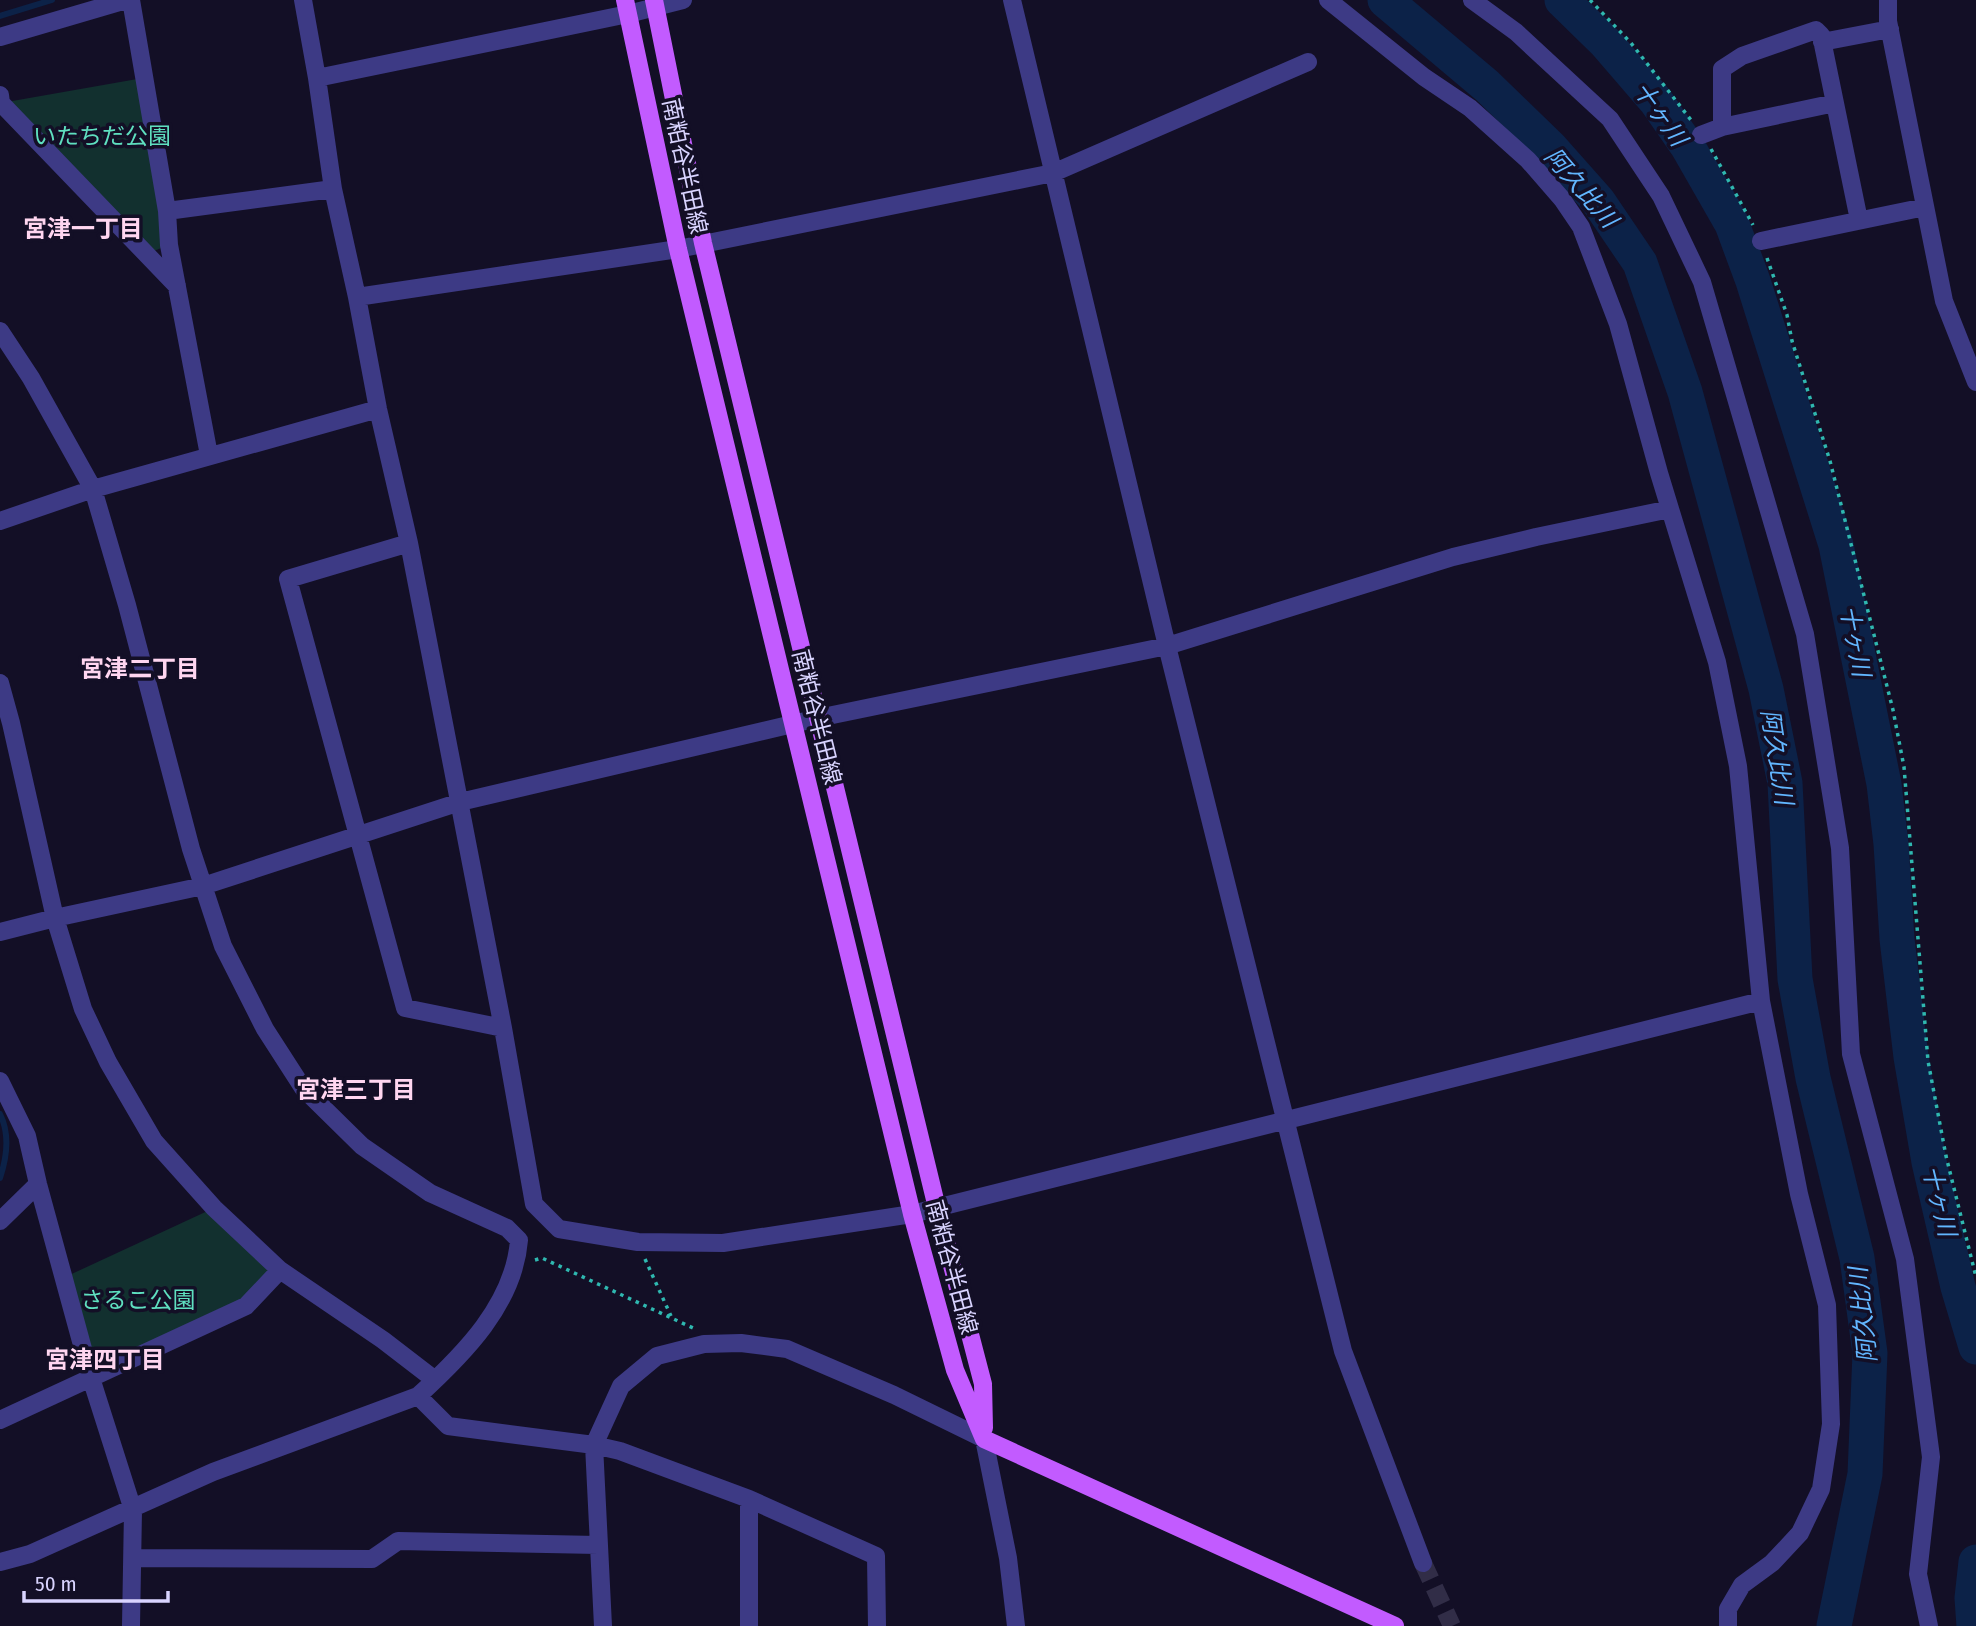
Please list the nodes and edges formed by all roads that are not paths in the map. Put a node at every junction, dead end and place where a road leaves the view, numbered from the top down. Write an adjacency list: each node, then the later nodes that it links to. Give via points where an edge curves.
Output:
1 (128, 0): 11 (street); 22 (street)
2 (303, 0): 14 (street)
3 (683, 0): 8 (street)
4 (1012, 0): 19 (street)
5 (1328, 0): 34 (street, via 1470,108 1528,160 1581,227 1618,324)
6 (1472, 0): 75 (street, via 1516,32 1610,119 1661,197 1702,282 1805,634 1840,848 1851,1054 1905,1259 1931,1457 1918,1574)
7 (1888, 0): 10 (street)
8 (655, 3): 9 (street); 25 (main road, 南粕谷半田線)
9 (627, 7): 14 (street); 26 (main road, 南粕谷半田線)
10 (1890, 29): 12 (street); 21 (street)
11 (0, 37)
12 (1822, 42): 16 (street); 17 (street, via 1816,30 1742,56 1722,69)
13 (1308, 62): 19 (street)
14 (317, 78): 20 (street)
15 (0, 95): 27 (street, via 1,103)
16 (1835, 103): 17 (street); 23 (street)
17 (1722, 127): 18 (street)
18 (1701, 135)
19 (1053, 173): 25 (street); 37 (street)
20 (333, 189): 22 (street); 28 (street)
21 (1925, 207): 23 (street); 30 (street, via 1944,301)
22 (167, 211): 27 (street)
23 (1859, 220): 24 (street)
24 (1761, 240)
25 (703, 243): 26 (street); 39 (main road, 南粕谷半田線)
26 (678, 249): 28 (street); 40 (main road, 南粕谷半田線)
27 (177, 286): 32 (street)
28 (357, 297): 31 (street)
29 (0, 331): 33 (street)
30 (1976, 382)
31 (377, 409): 32 (street); 36 (street)
32 (209, 455): 33 (street)
33 (93, 489): 35 (street); 44 (street)
34 (1670, 509): 37 (street, via 1453,557); 47 (street, via 1717,662 1738,766)
35 (0, 521)
36 (409, 543): 42 (street); 43 (street, via 288,579)
37 (1167, 646): 39 (street); 50 (street)
38 (0, 683): 41 (street)
39 (818, 718): 40 (street); 52 (main road, 南粕谷半田線)
40 (793, 724): 42 (street); 53 (main road, 南粕谷半田線)
41 (6, 725): 45 (street)
42 (460, 802): 43 (street); 48 (street)
43 (359, 836): 44 (street); 48 (street, via 405,1008)
44 (203, 886): 45 (street); 57 (street, via 223,946 265,1030 303,1088 362,1146 430,1193 507,1228 519,1240 517,1263 496,1309)
45 (55, 918): 46 (street); 55 (street, via 83,1009 154,1141 214,1208)
46 (0, 932)
47 (1761, 1001): 50 (street); 74 (street, via 1827,1305 1831,1424 1821,1489 1800,1533 1772,1563 1742,1585 1728,1609)
48 (503, 1028): 53 (street, via 534,1204 559,1229 638,1242 723,1243)
49 (0, 1081): 51 (street, via 27,1136)
50 (1284, 1120): 52 (street); 67 (street, via 1343,1351)
51 (38, 1184): 54 (street); 56 (street)
52 (937, 1208): 53 (street); 60 (main road, 南粕谷半田線, via 983,1384)
53 (912, 1214): 60 (main road, 南粕谷半田線, via 955,1370)
54 (0, 1221)
55 (280, 1270): 56 (street, via 246,1307); 57 (street)
56 (91, 1378): 59 (street); 63 (street)
57 (435, 1380): 58 (street)
58 (418, 1396): 61 (street, via 448,1426); 63 (street, via 213,1472)
59 (0, 1420)
60 (984, 1439): 61 (street, via 787,1349 741,1343 704,1344 657,1356 621,1386); 72 (street, via 1009,1558); 73 (main road)
61 (594, 1445): 62 (street); 64 (street)
62 (749, 1499): 70 (street); 71 (street, via 876,1556)
63 (133, 1510): 65 (street); 66 (street)
64 (598, 1545): 65 (street, via 398,1541 372,1559); 69 (street)
65 (132, 1559): 68 (street)
66 (0, 1562)
67 (1423, 1563)
68 (131, 1626)
69 (603, 1626)
70 (749, 1626)
71 (877, 1626)
72 (1016, 1626)
73 (1395, 1626)
74 (1728, 1626)
75 (1929, 1626)

